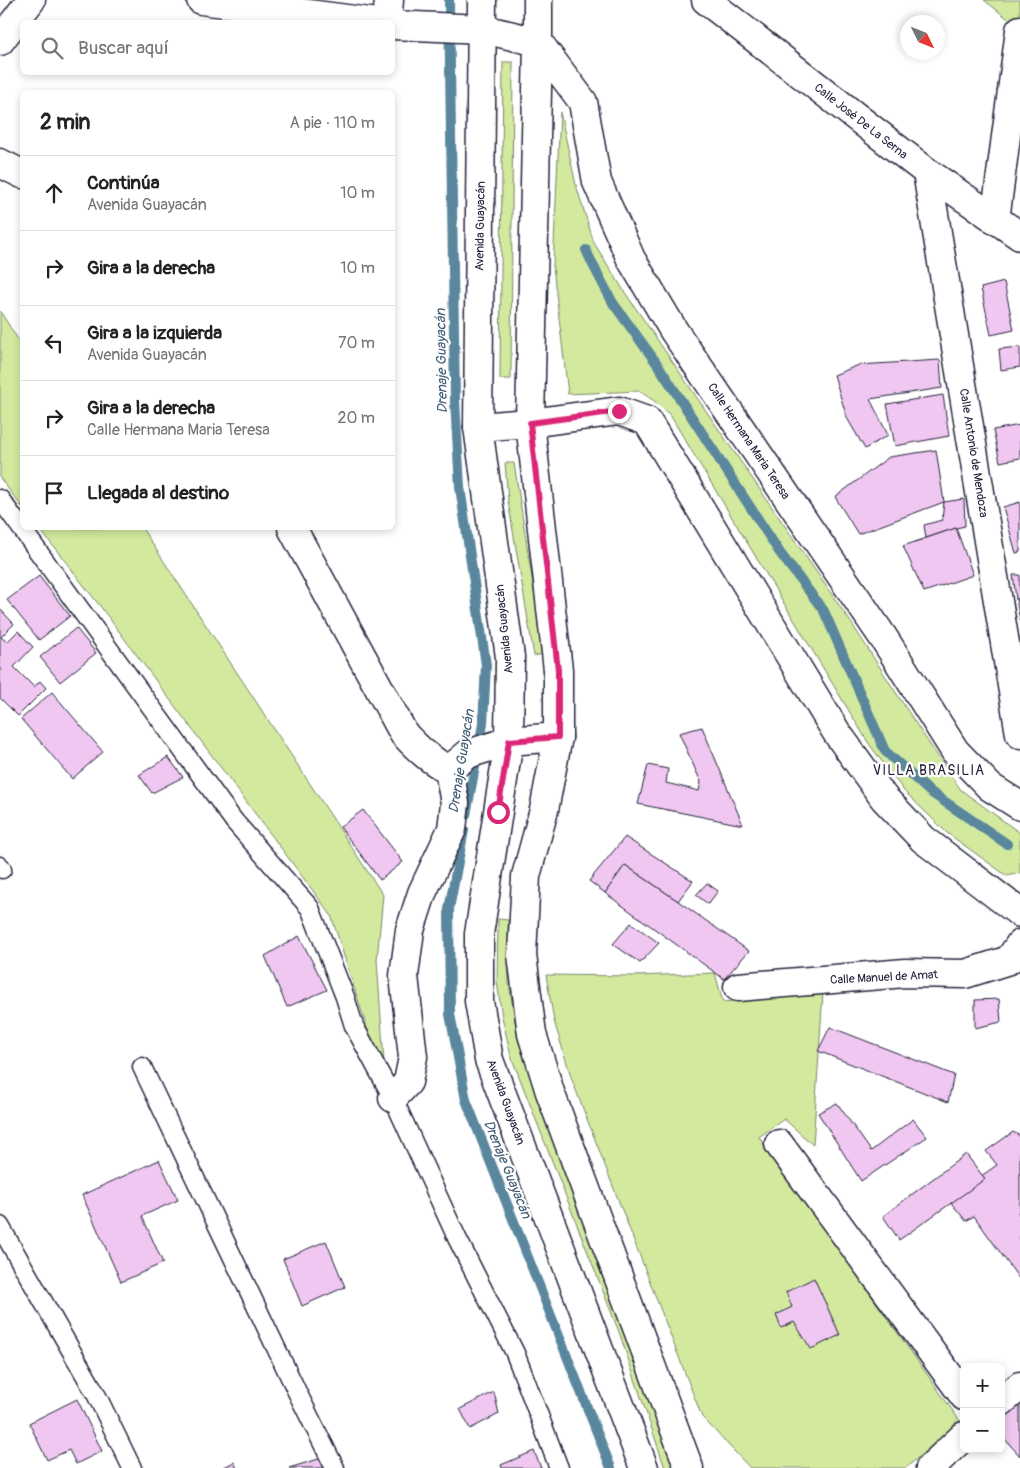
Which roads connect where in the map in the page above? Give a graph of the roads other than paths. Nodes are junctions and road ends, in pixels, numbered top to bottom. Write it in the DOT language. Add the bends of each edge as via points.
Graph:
graph roads {
  1 [pos="30,0"];
  2 [pos="202,0"];
  3 [pos="389,0"];
  4 [pos="482,0"];
  5 [pos="538,0"];
  6 [pos="706,0"];
  7 [pos="355,20"];
  8 [pos="387,20"];
  9 [pos="395,25"];
  10 [pos="483,29"];
  11 [pos="1020,30"];
  12 [pos="0,41"];
  13 [pos="538,42"];
  14 [pos="0,163"];
  15 [pos="928,172"];
  16 [pos="20,173"];
  17 [pos="995,220"];
  18 [pos="1020,236"];
  19 [pos="530,423"];
  20 [pos="478,426"];
  21 [pos="0,499"];
  22 [pos="20,527"];
  23 [pos="23,530"];
  24 [pos="293,530"];
  25 [pos="1020,734"];
  26 [pos="558,737"];
  27 [pos="509,741"];
  28 [pos="449,770"];
  29 [pos="1020,806"];
  30 [pos="1020,913"];
  31 [pos="1020,944"];
  32 [pos="738,987"];
  33 [pos="142,1067"];
  34 [pos="393,1098"];
  35 [pos="779,1144"];
  36 [pos="0,1226"];
  37 [pos="1020,1386"];
  38 [pos="960,1391"];
  39 [pos="1005,1399"];
  40 [pos="960,1440"];
  41 [pos="132,1468"];
  42 [pos="335,1468"];
  43 [pos="559,1468"];
  44 [pos="644,1468"];
  45 [pos="689,1468"];
  46 [pos="930,1468"];
  1 -- 12 [label="street"];
  2 -- 7 [label="street"];
  3 -- 8 [label="street"];
  4 -- 10 [label="street, Avenida Guayacán"];
  5 -- 13 [label="street"];
  6 -- 15 [label="street, Calle José De La Serna"];
  9 -- 10 [label="street"];
  10 -- 13 [label="street"];
  10 -- 20 [label="street, Avenida Guayacán"];
  11 -- 17 [label="street"];
  13 -- 19 [label="street"];
  13 -- 29 [label="street, Calle Hermana Maria Teresa" via="583,102 597,182 631,259 674,332 886,640 955,751 990,787"];
  14 -- 16 [label="street"];
  15 -- 17 [label="street, Calle José De La Serna"];
  15 -- 25 [label="street, Calle Antonio de Mendoza"];
  17 -- 18 [label="street, Calle José De La Serna"];
  19 -- 20 [label="street"];
  19 -- 26 [label="street" via="558,670"];
  19 -- 30 [label="street" via="619,411 647,421 837,732 884,798 923,839"];
  20 -- 27 [label="street, Avenida Guayacán" via="510,657"];
  21 -- 22 [label="lane"];
  23 -- 34 [label="lane" via="234,821 310,908 354,1026"];
  24 -- 28 [label="street" via="404,734 420,752"];
  26 -- 27 [label="street"];
  26 -- 45 [label="street" via="544,810 526,876 522,955 532,1034 550,1092"];
  27 -- 28 [label="street" via="468,754"];
  27 -- 44 [label="street, Avenida Guayacán" via="479,934 479,1001 489,1060"];
  28 -- 34 [label="street" via="455,803 452,829 410,930 404,976 413,1057 408,1082"];
  31 -- 32 [label="street, Calle Manuel de Amat" via="1009,960 965,974 905,973"];
  33 -- 42 [label="lane"];
  34 -- 43 [label="lane" via="457,1238 515,1353"];
  35 -- 38 [label="street"];
  36 -- 41 [label="lane" via="96,1394"];
  37 -- 39 [label="street"];
  40 -- 46 [label="street"];
}
